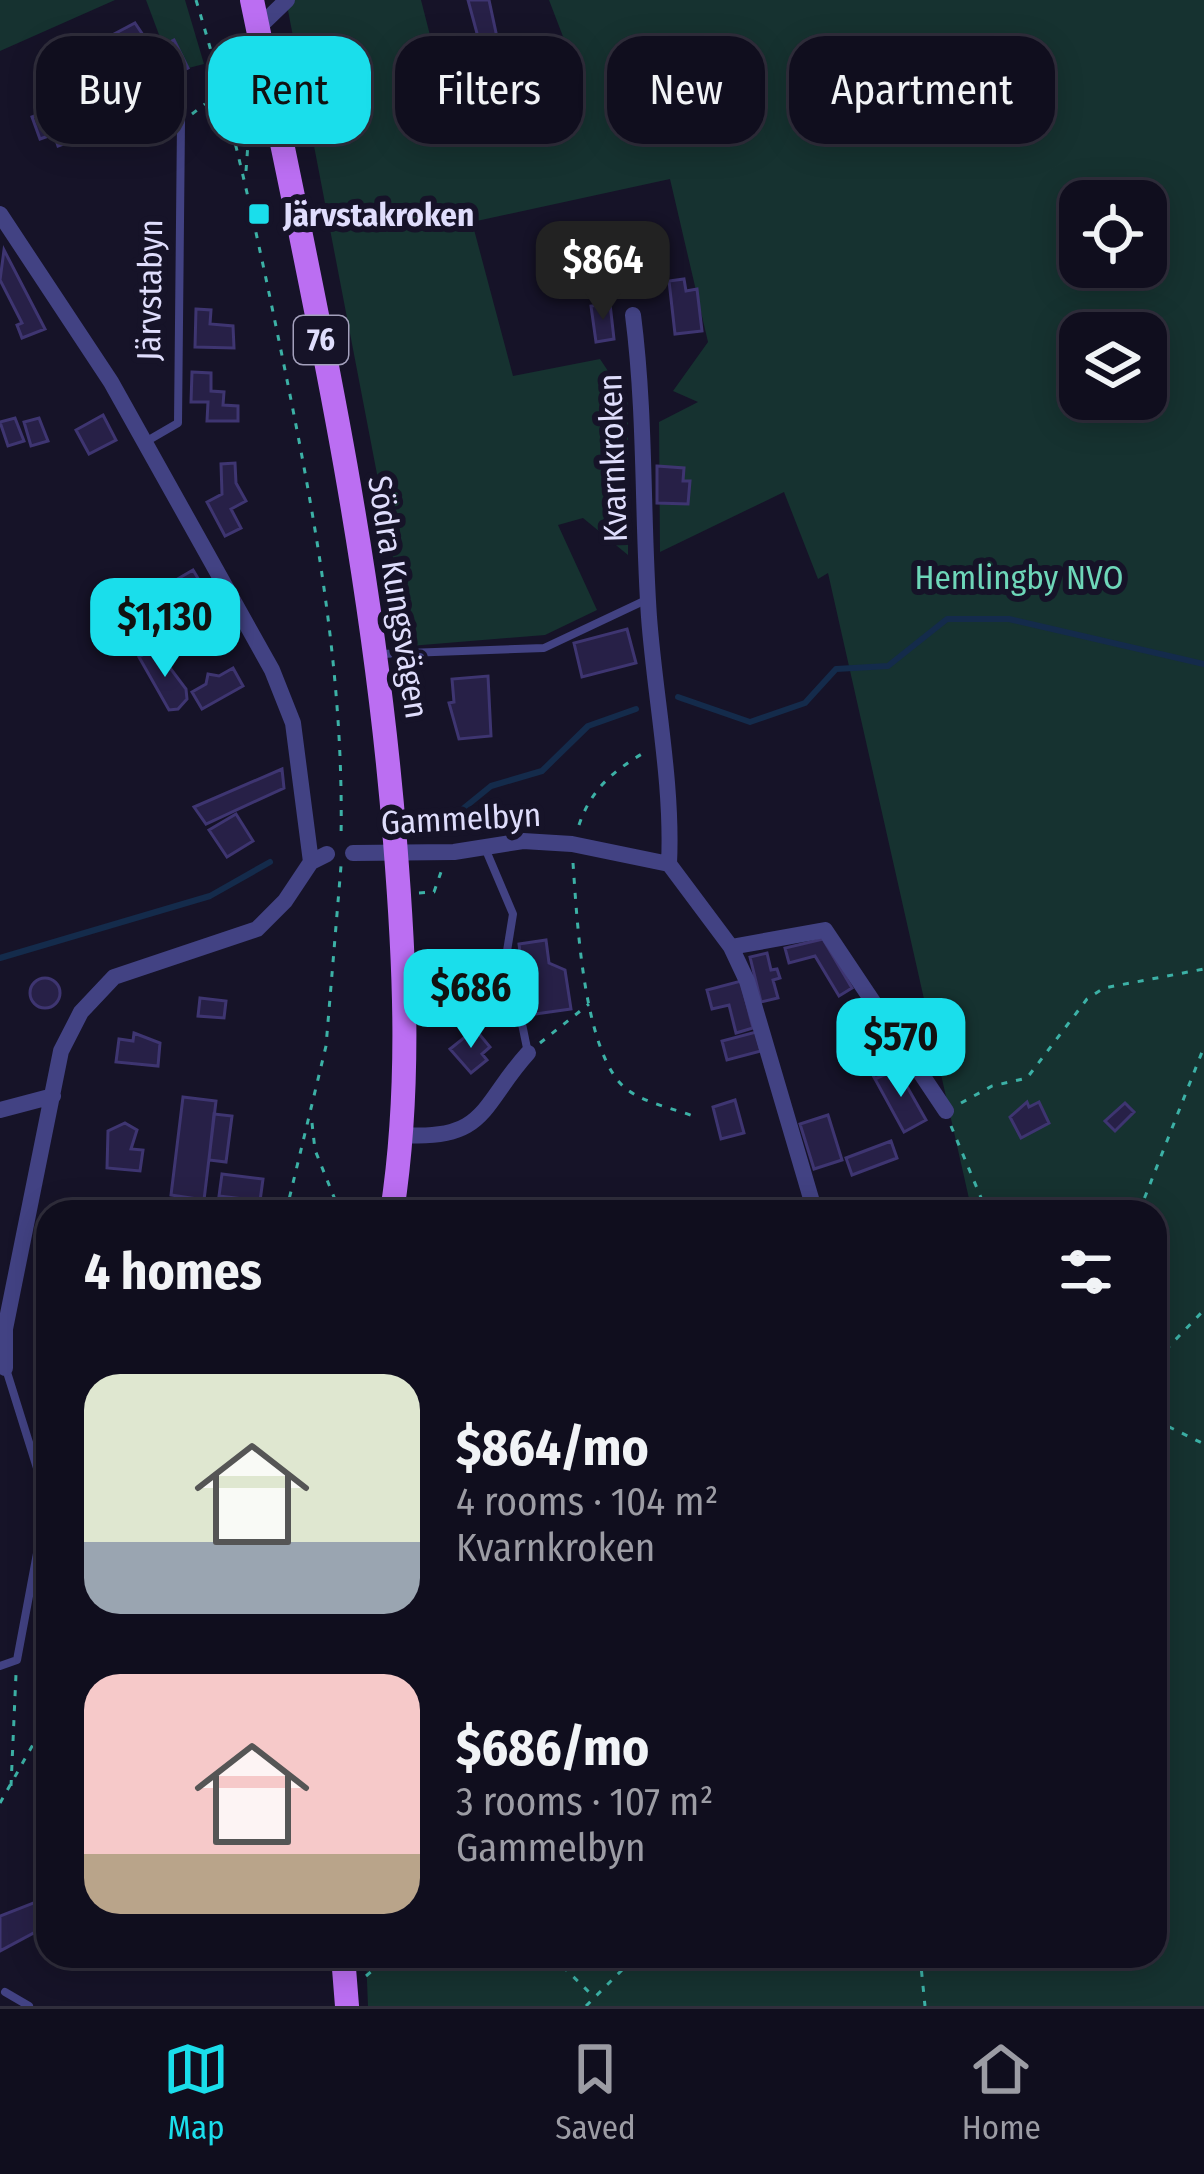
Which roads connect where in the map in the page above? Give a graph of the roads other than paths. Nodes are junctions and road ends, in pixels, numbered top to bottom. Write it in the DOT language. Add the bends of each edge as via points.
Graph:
graph roads {
  1 [pos="252,0"];
  2 [pos="287,0"];
  3 [pos="258,28"];
  4 [pos="181,144"];
  5 [pos="0,214"];
  6 [pos="633,315"];
  7 [pos="147,441"];
  8 [pos="648,599"];
  9 [pos="379,654"];
  10 [pos="484,847"];
  11 [pos="353,853"];
  12 [pos="396,853"];
  13 [pos="669,864"];
  14 [pos="731,947"];
  15 [pos="528,1054"];
  16 [pos="53,1096"];
  17 [pos="0,1110"];
  18 [pos="946,1111"];
  19 [pos="402,1135"];
  20 [pos="394,1200"];
  21 [pos="811,1200"];
  22 [pos="5,1368"];
  23 [pos="36,1465"];
  24 [pos="36,1557"];
  25 [pos="0,1666"];
  26 [pos="344,1968"];
  27 [pos="5,1992"];
  28 [pos="346,1999"];
  29 [pos="29,2006"];
  1 -- 3 [label="main road, Södra Kungsvägen / 76"];
  2 -- 3 [label="street"];
  3 -- 9 [label="main road, Södra Kungsvägen / 76"];
  4 -- 7 [label="lane, Järvstabyn" via="178,423"];
  5 -- 7 [label="street, Järvstabyn"];
  6 -- 8 [label="street, Kvarnkroken" via="645,406"];
  7 -- 16 [label="street, Järvstabyn" via="272,670 293,723 319,858 257,928 114,977 81,1012 61,1052"];
  8 -- 9 [label="lane" via="544,648"];
  8 -- 13 [label="street, Kvarnkroken"];
  9 -- 12 [label="main road, Södra Kungsvägen / 76"];
  10 -- 12 [label="street, Gammelbyn"];
  10 -- 13 [label="street, Gammelbyn" via="572,844"];
  10 -- 15 [label="lane" via="513,914 507,951"];
  11 -- 12 [label="street, Gammelbyn"];
  12 -- 19 [label="main road, Södra Kungsvägen / 76"];
  13 -- 14 [label="street"];
  14 -- 18 [label="street" via="825,930"];
  14 -- 21 [label="street"];
  15 -- 19 [label="street" via="501,1083 489,1114 459,1130"];
  16 -- 17 [label="street"];
  16 -- 22 [label="street" via="8,1313"];
  19 -- 20 [label="main road, Södra Kungsvägen / 76"];
  22 -- 23 [label="lane"];
  24 -- 25 [label="lane" via="16,1660"];
  26 -- 28 [label="main road"];
  27 -- 29 [label="lane"];
}
